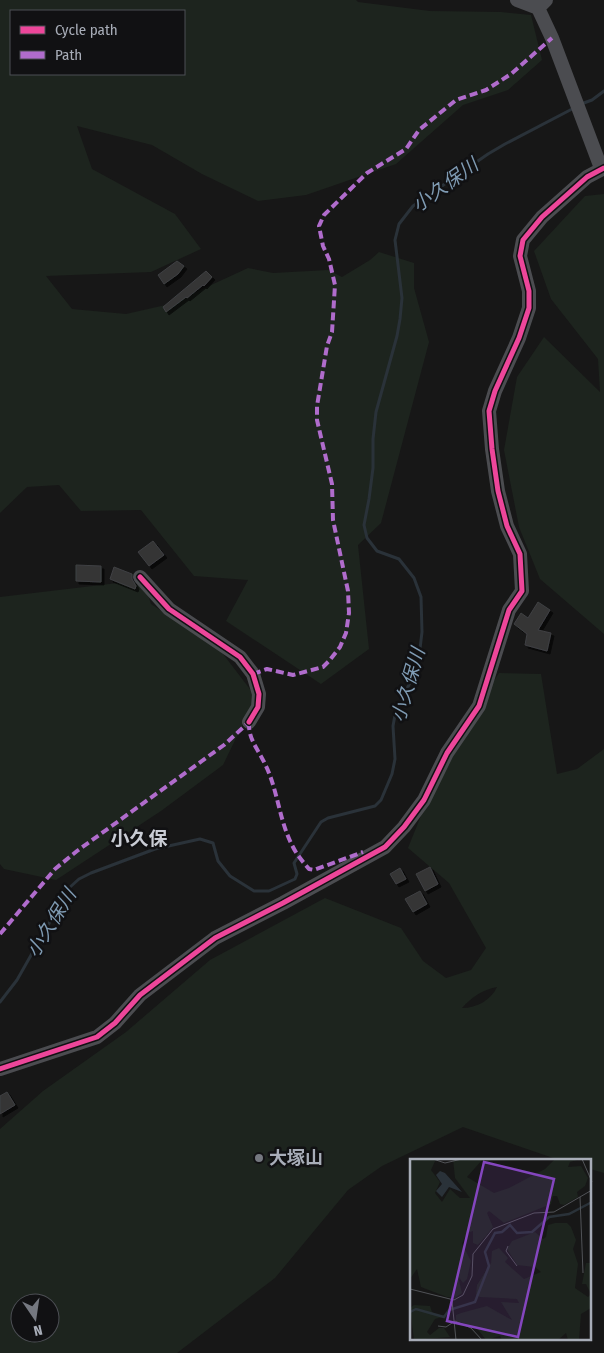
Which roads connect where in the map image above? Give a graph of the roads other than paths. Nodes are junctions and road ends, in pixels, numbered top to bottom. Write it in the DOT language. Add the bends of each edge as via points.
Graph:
graph roads {
  1 [pos="517,0"];
  2 [pos="539,3"];
  3 [pos="603,168"];
  4 [pos="140,577"];
  5 [pos="249,722"];
  6 [pos="0,1069"];
  1 -- 2 [label="street"];
  2 -- 3 [label="street"];
  3 -- 6 [label="street" via="587,177 542,217 523,240 520,256 529,291 529,308 489,411 498,491 507,526 520,554 522,591 509,610 479,706 447,753 424,800 385,847 216,938 140,995 115,1023 97,1037"];
  4 -- 5 [label="street" via="169,609 240,657 253,674 259,694 258,707"];
}
